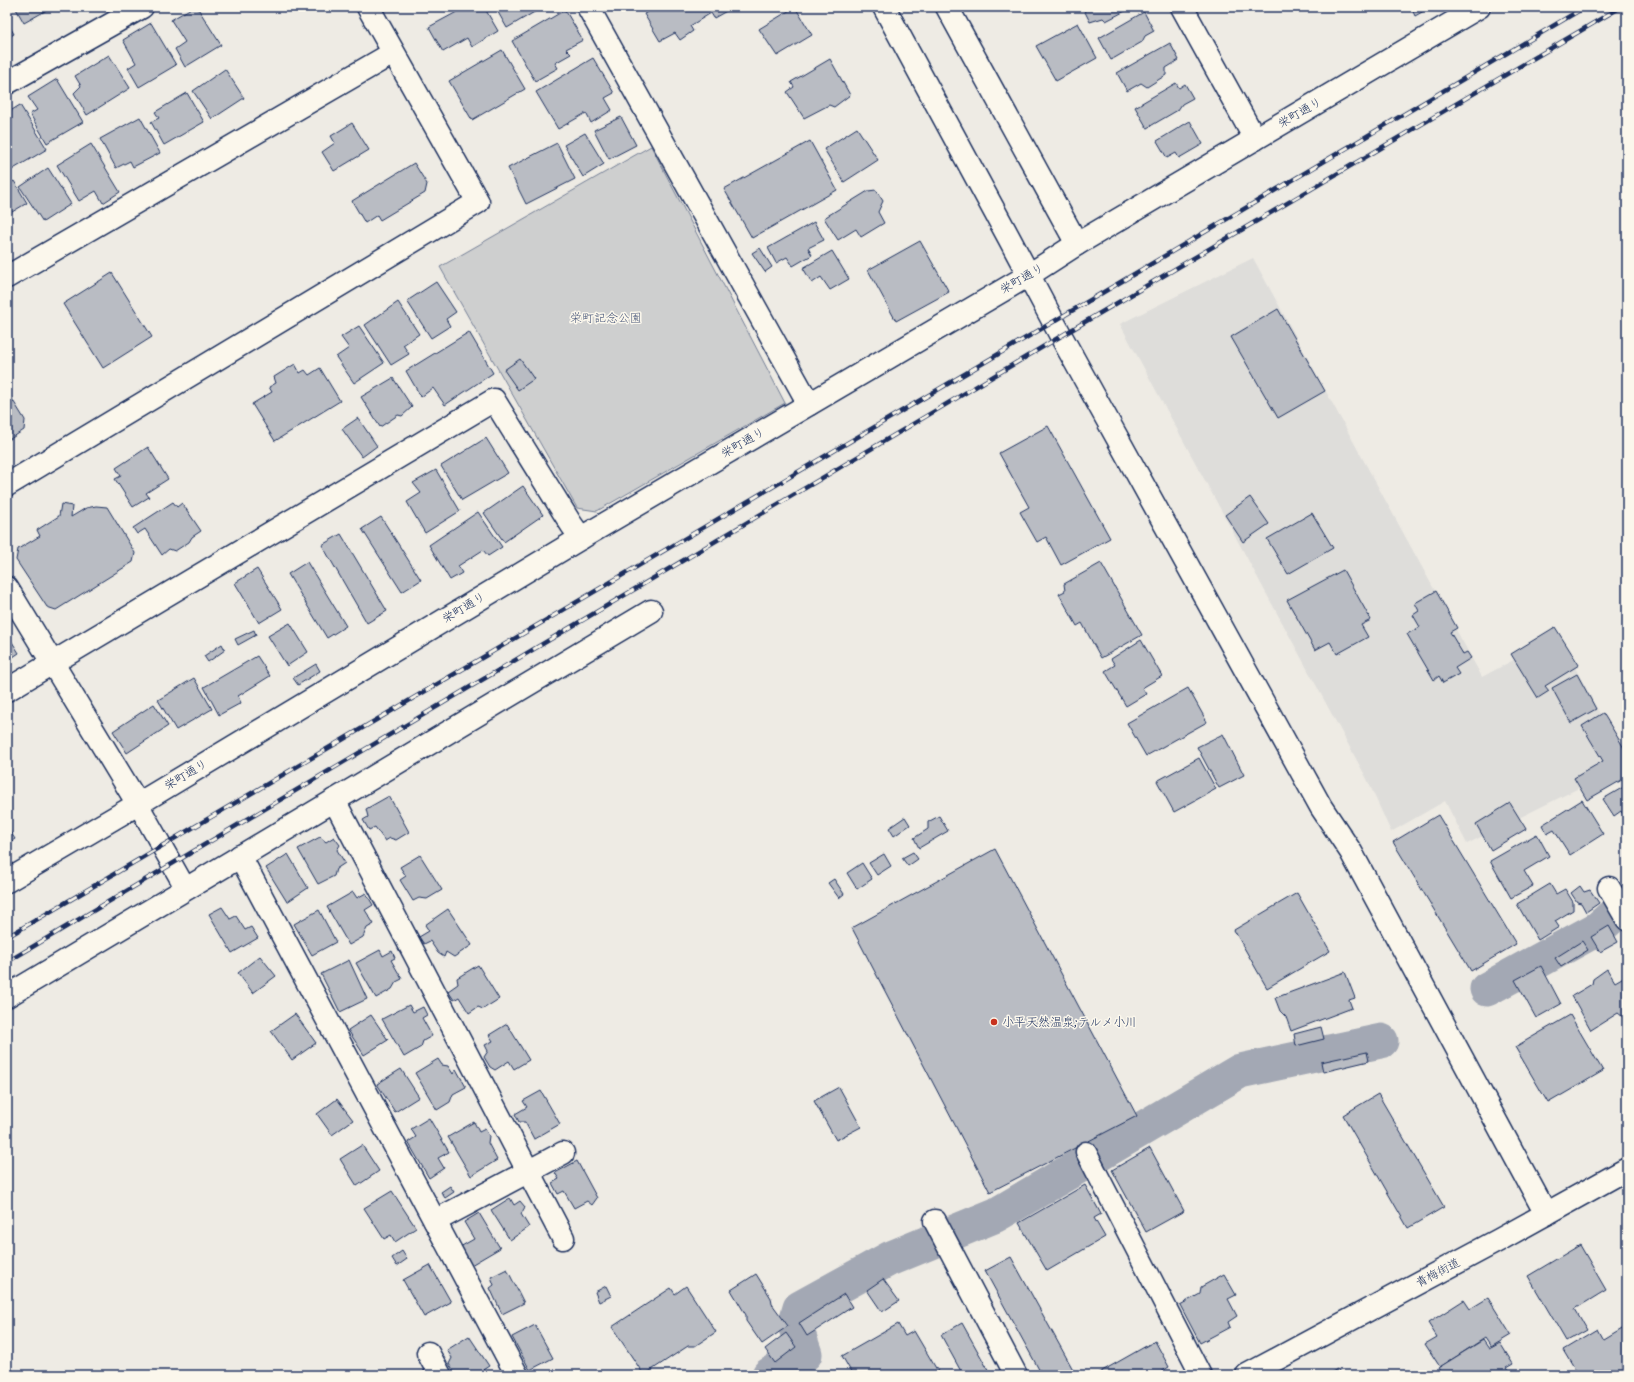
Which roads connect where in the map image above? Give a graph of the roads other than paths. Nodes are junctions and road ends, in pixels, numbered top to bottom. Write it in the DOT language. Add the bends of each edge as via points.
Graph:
graph roads {
  1 [pos="142,7"];
  2 [pos="368,7"];
  3 [pos="588,7"];
  4 [pos="884,7"];
  5 [pos="947,7"];
  6 [pos="1182,7"];
  7 [pos="1480,7"];
  8 [pos="393,53"];
  9 [pos="7,83"];
  10 [pos="1255,139"];
  11 [pos="1077,244"];
  12 [pos="1029,275"];
  13 [pos="7,277"];
  14 [pos="809,404"];
  15 [pos="7,485"];
  16 [pos="581,538"];
  17 [pos="7,588"];
  18 [pos="652,611"];
  19 [pos="52,663"];
  20 [pos="7,690"];
  21 [pos="334,800"];
  22 [pos="138,804"];
  23 [pos="240,856"];
  24 [pos="7,881"];
  25 [pos="1609,888"];
  26 [pos="186,889"];
  27 [pos="1627,919"];
  28 [pos="7,996"];
  29 [pos="563,1153"];
  30 [pos="1090,1159"];
  31 [pos="1627,1169"];
  32 [pos="528,1172"];
  33 [pos="1546,1214"];
  34 [pos="435,1221"];
  35 [pos="935,1221"];
  36 [pos="563,1238"];
  37 [pos="428,1353"];
  38 [pos="440,1375"];
  39 [pos="517,1375"];
  40 [pos="1016,1375"];
  41 [pos="1201,1375"];
  42 [pos="1247,1375"];
  1 -- 9 [label="street"];
  2 -- 8 [label="street"];
  3 -- 14 [label="street"];
  4 -- 12 [label="street"];
  5 -- 11 [label="street"];
  6 -- 10 [label="street"];
  7 -- 10 [label="street, 栄町通り"];
  8 -- 13 [label="street"];
  8 -- 15 [label="street" via="478,202"];
  10 -- 11 [label="street, 栄町通り"];
  11 -- 12 [label="street, 栄町通り"];
  12 -- 14 [label="street, 栄町通り"];
  12 -- 33 [label="street" via="1321,807 1351,852"];
  14 -- 16 [label="street, 栄町通り"];
  16 -- 19 [label="street" via="494,400"];
  16 -- 22 [label="street, 栄町通り"];
  17 -- 19 [label="street"];
  18 -- 21 [label="street"];
  19 -- 20 [label="street"];
  19 -- 22 [label="street"];
  21 -- 23 [label="street"];
  21 -- 32 [label="street"];
  22 -- 24 [label="street, 栄町通り"];
  22 -- 26 [label="lane"];
  23 -- 26 [label="street"];
  23 -- 34 [label="street"];
  25 -- 27 [label="street"];
  26 -- 28 [label="street"];
  29 -- 32 [label="street"];
  30 -- 41 [label="lane"];
  31 -- 33 [label="street, 青梅街道"];
  32 -- 34 [label="street"];
  32 -- 36 [label="street"];
  33 -- 42 [label="street, 青梅街道"];
  34 -- 39 [label="street"];
  35 -- 40 [label="street"];
  37 -- 38 [label="street"];
}
